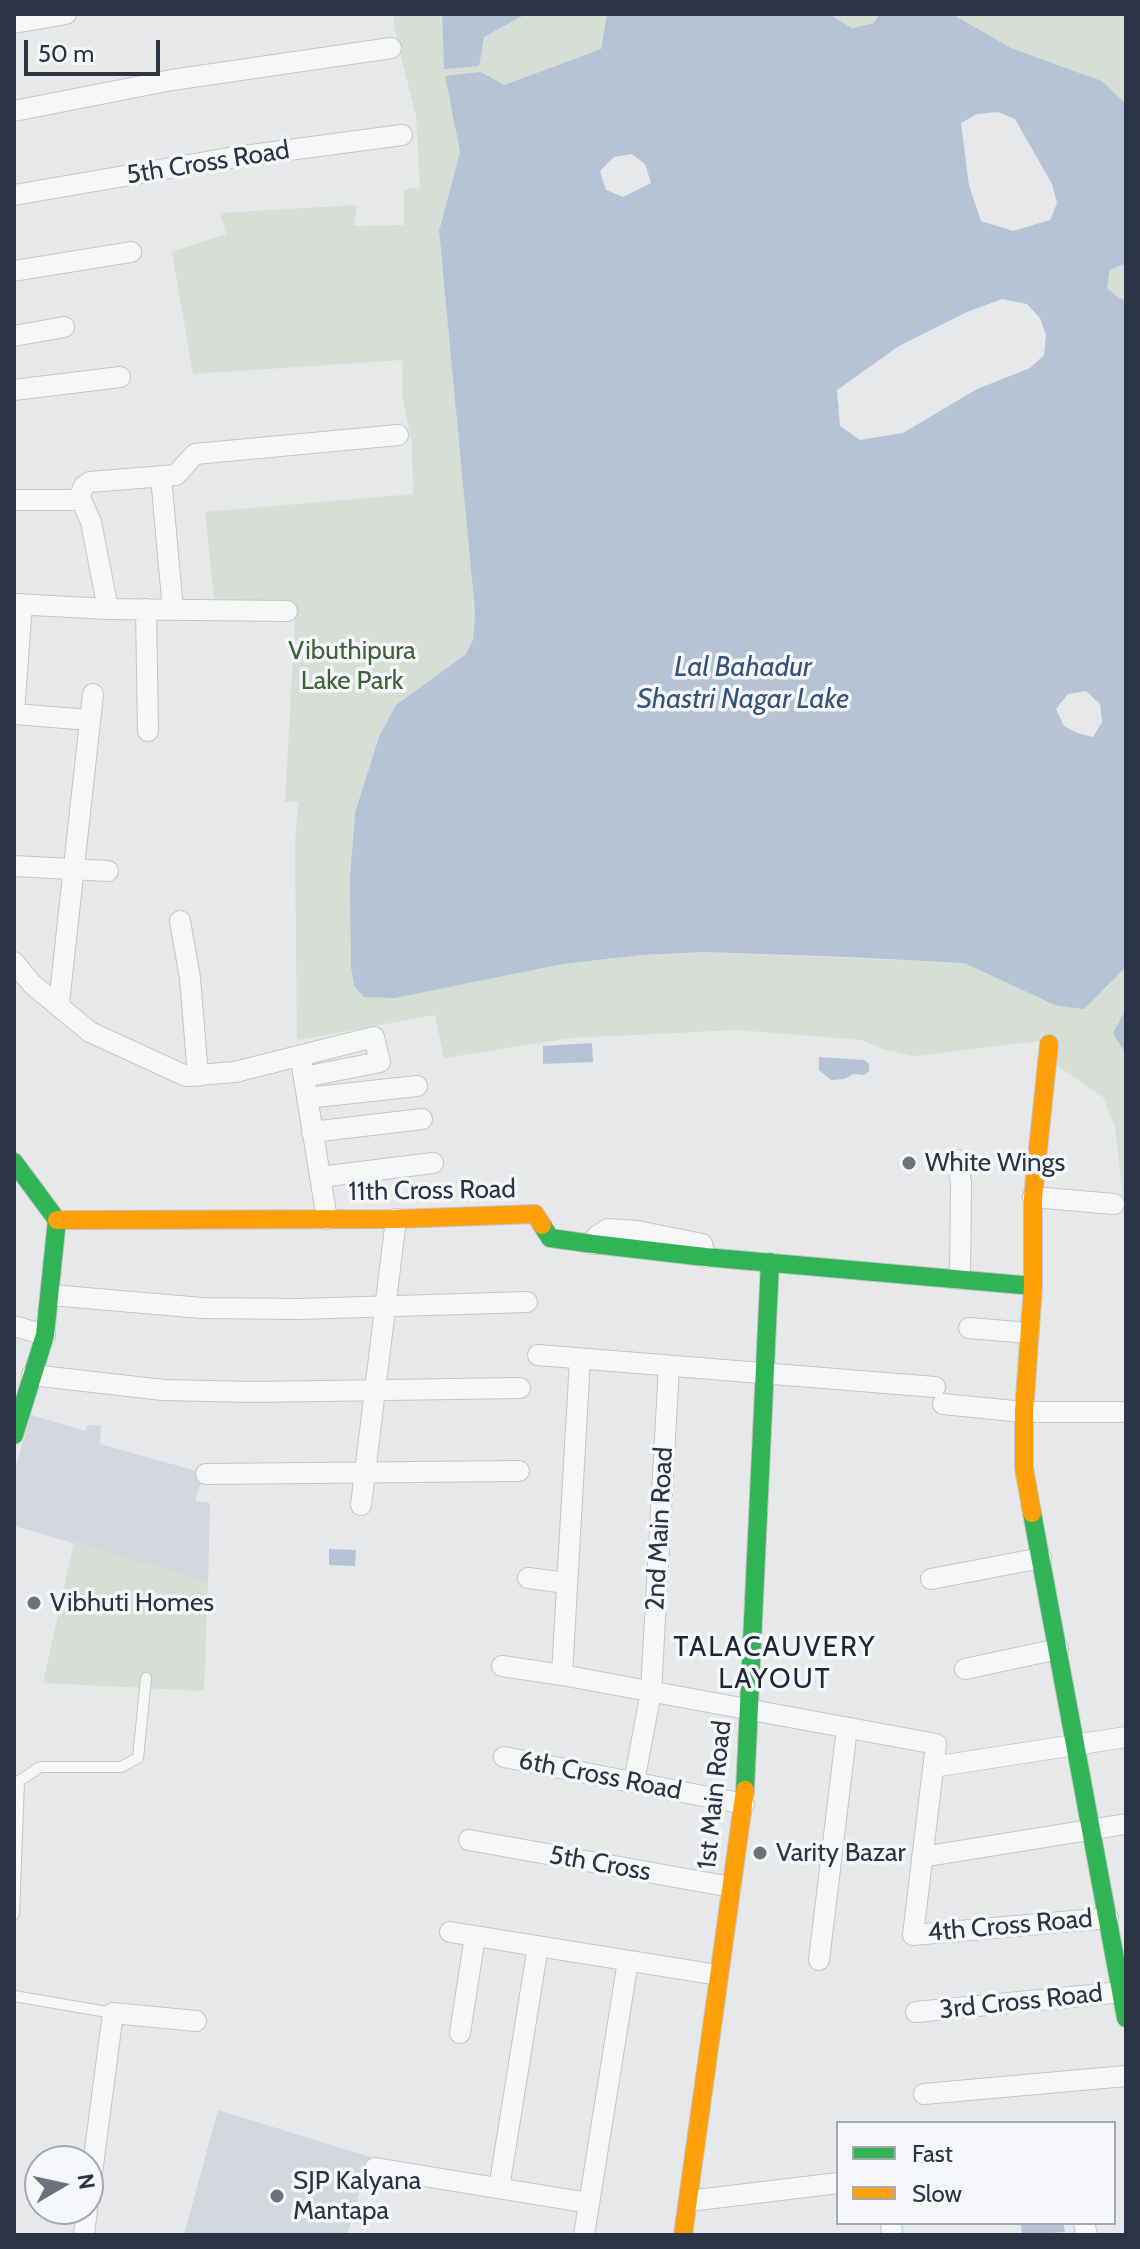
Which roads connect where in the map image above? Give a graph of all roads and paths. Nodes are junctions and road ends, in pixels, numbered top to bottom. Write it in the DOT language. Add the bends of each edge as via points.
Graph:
graph roads {
  1 [pos="66,14"];
  2 [pos="14,23"];
  3 [pos="391,48"];
  4 [pos="14,111"];
  5 [pos="402,135"];
  6 [pos="14,195"];
  7 [pos="131,252"];
  8 [pos="14,271"];
  9 [pos="64,327"];
  10 [pos="14,336"];
  11 [pos="120,377"];
  12 [pos="14,390"];
  13 [pos="398,435"];
  14 [pos="161,477"];
  15 [pos="14,500"];
  16 [pos="78,500"];
  17 [pos="18,604"];
  18 [pos="108,609"];
  19 [pos="146,609"];
  20 [pos="173,610"];
  21 [pos="287,611"];
  22 [pos="93,694"];
  23 [pos="14,713"];
  24 [pos="90,720"];
  25 [pos="148,731"];
  26 [pos="14,866"];
  27 [pos="75,870"];
  28 [pos="108,871"];
  29 [pos="180,921"];
  30 [pos="14,962"];
  31 [pos="59,1003"];
  32 [pos="1049,1044"];
  33 [pos="301,1054"];
  34 [pos="198,1076"];
  35 [pos="304,1077"];
  36 [pos="417,1086"];
  37 [pos="307,1098"];
  38 [pos="422,1119"];
  39 [pos="312,1132"];
  40 [pos="957,1160"];
  41 [pos="14,1162"];
  42 [pos="433,1163"];
  43 [pos="320,1177"];
  44 [pos="1033,1197"];
  45 [pos="1114,1204"];
  46 [pos="327,1219"];
  47 [pos="396,1219"];
  48 [pos="57,1220"];
  49 [pos="593,1244"];
  50 [pos="705,1257"];
  51 [pos="770,1262"];
  52 [pos="960,1279"];
  53 [pos="1033,1286"];
  54 [pos="51,1295"];
  55 [pos="527,1302"];
  56 [pos="385,1306"];
  57 [pos="14,1326"];
  58 [pos="969,1328"];
  59 [pos="1029,1333"];
  60 [pos="45,1335"];
  61 [pos="538,1355"];
  62 [pos="580,1359"];
  63 [pos="669,1366"];
  64 [pos="766,1374"];
  65 [pos="32,1375"];
  66 [pos="375,1388"];
  67 [pos="520,1388"];
  68 [pos="1024,1412"];
  69 [pos="1126,1412"];
  70 [pos="16,1423"];
  71 [pos="365,1471"];
  72 [pos="519,1471"];
  73 [pos="206,1474"];
  74 [pos="361,1505"];
  75 [pos="1041,1558"];
  76 [pos="528,1578"];
  77 [pos="931,1579"];
  78 [pos="566,1583"];
  79 [pos="1058,1649"];
  80 [pos="502,1666"];
  81 [pos="965,1669"];
  82 [pos="562,1675"];
  83 [pos="146,1678"];
  84 [pos="651,1692"];
  85 [pos="750,1712"];
  86 [pos="847,1728"];
  87 [pos="1126,1737"];
  88 [pos="1077,1746"];
  89 [pos="504,1757"];
  90 [pos="933,1767"];
  91 [pos="634,1782"];
  92 [pos="744,1804"];
  93 [pos="1126,1824"];
  94 [pos="1092,1829"];
  95 [pos="469,1840"];
  96 [pos="922,1857"];
  97 [pos="731,1887"];
  98 [pos="1113,1912"];
  99 [pos="14,1914"];
  100 [pos="450,1932"];
  101 [pos="475,1936"];
  102 [pos="538,1946"];
  103 [pos="819,1960"];
  104 [pos="628,1961"];
  105 [pos="718,1975"];
  106 [pos="1124,1991"];
  107 [pos="14,1996"];
  108 [pos="916,2012"];
  109 [pos="113,2013"];
  110 [pos="1126,2018"];
  111 [pos="196,2021"];
  112 [pos="460,2033"];
  113 [pos="1126,2076"];
  114 [pos="924,2094"];
  115 [pos="96,2145"];
  116 [pos="375,2168"];
  117 [pos="836,2183"];
  118 [pos="499,2188"];
  119 [pos="689,2201"];
  120 [pos="589,2203"];
  121 [pos="584,2235"];
  122 [pos="683,2235"];
  1 -- 2 [label="street"];
  3 -- 4 [label="street" via="172,80"];
  5 -- 6 [label="street, 5th Cross Road"];
  7 -- 8 [label="street"];
  9 -- 10 [label="street"];
  11 -- 12 [label="street"];
  13 -- 14 [label="street" via="195,454 178,474"];
  14 -- 16 [label="street" via="90,482"];
  14 -- 20 [label="street"];
  15 -- 16 [label="street"];
  16 -- 18 [label="street" via="91,522"];
  17 -- 18 [label="street"];
  17 -- 23 [label="street"];
  18 -- 19 [label="street"];
  19 -- 20 [label="street"];
  19 -- 25 [label="street"];
  20 -- 21 [label="street"];
  22 -- 24 [label="street"];
  23 -- 24 [label="street"];
  24 -- 27 [label="street"];
  26 -- 27 [label="street"];
  27 -- 28 [label="street"];
  27 -- 31 [label="street"];
  29 -- 34 [label="street"];
  30 -- 31 [label="street" via="32,984"];
  31 -- 34 [label="street" via="102,1039 177,1074"];
  32 -- 44 [label="street"];
  33 -- 34 [label="street"];
  33 -- 35 [label="street"];
  33 -- 35 [label="street" via="374,1037 380,1062"];
  35 -- 37 [label="street"];
  36 -- 37 [label="street"];
  37 -- 39 [label="street"];
  38 -- 39 [label="street"];
  39 -- 43 [label="street"];
  40 -- 52 [label="street"];
  41 -- 48 [label="street"];
  42 -- 43 [label="street"];
  43 -- 46 [label="street"];
  44 -- 45 [label="street"];
  44 -- 53 [label="street"];
  46 -- 47 [label="street, 11th Cross Road"];
  46 -- 48 [label="street, 11th Cross Road"];
  47 -- 49 [label="street, 11th Cross Road" via="535,1214 550,1238"];
  47 -- 56 [label="street"];
  48 -- 54 [label="street"];
  49 -- 50 [label="street" via="608,1229 637,1231 702,1244"];
  50 -- 51 [label="street"];
  51 -- 52 [label="street"];
  51 -- 64 [label="street, 1st Main Road"];
  52 -- 53 [label="street"];
  53 -- 59 [label="street"];
  54 -- 56 [label="street" via="202,1308"];
  54 -- 60 [label="street"];
  55 -- 56 [label="street"];
  56 -- 66 [label="street"];
  57 -- 60 [label="street"];
  58 -- 59 [label="street"];
  59 -- 68 [label="street"];
  60 -- 65 [label="street"];
  61 -- 62 [label="street"];
  62 -- 63 [label="street"];
  62 -- 78 [label="street"];
  63 -- 64 [label="street"];
  63 -- 84 [label="street, 2nd Main Road"];
  64 -- 68 [label="street"];
  64 -- 85 [label="street, 1st Main Road"];
  65 -- 66 [label="street" via="163,1390"];
  65 -- 70 [label="street"];
  66 -- 67 [label="street"];
  66 -- 71 [label="street"];
  68 -- 69 [label="street"];
  68 -- 75 [label="street" via="1024,1468"];
  71 -- 72 [label="street"];
  71 -- 73 [label="street"];
  71 -- 74 [label="street"];
  75 -- 77 [label="street"];
  75 -- 79 [label="street"];
  76 -- 78 [label="street"];
  78 -- 82 [label="street"];
  79 -- 81 [label="street"];
  79 -- 88 [label="street"];
  80 -- 82 [label="street"];
  82 -- 84 [label="street"];
  83 -- 99 [label="lane" via="138,1758 121,1767 40,1767 19,1781"];
  84 -- 85 [label="street"];
  84 -- 91 [label="street, 2nd Main Road"];
  85 -- 86 [label="street"];
  85 -- 92 [label="street, 1st Main Road"];
  86 -- 90 [label="street" via="936,1744"];
  86 -- 103 [label="street"];
  87 -- 88 [label="street"];
  88 -- 90 [label="street"];
  88 -- 94 [label="street"];
  89 -- 91 [label="street, 6th Cross Road"];
  90 -- 96 [label="street"];
  91 -- 92 [label="street, 6th Cross Road"];
  92 -- 97 [label="street, 1st Main Road"];
  93 -- 94 [label="street"];
  94 -- 96 [label="street"];
  94 -- 98 [label="street"];
  95 -- 97 [label="street, 5th Cross"];
  96 -- 98 [label="street, 4th Cross Road" via="913,1935"];
  97 -- 105 [label="street, 1st Main Road"];
  98 -- 106 [label="street"];
  100 -- 101 [label="street"];
  101 -- 102 [label="street"];
  101 -- 112 [label="street"];
  102 -- 104 [label="street"];
  102 -- 118 [label="street"];
  104 -- 105 [label="street"];
  104 -- 120 [label="street"];
  105 -- 119 [label="street, 1st Main Road"];
  106 -- 108 [label="street, 3rd Cross Road"];
  106 -- 110 [label="street"];
  107 -- 109 [label="lane"];
  109 -- 111 [label="street"];
  109 -- 115 [label="street"];
  113 -- 114 [label="street"];
  116 -- 118 [label="street"];
  117 -- 119 [label="street"];
  118 -- 120 [label="street"];
  119 -- 122 [label="street, 1st Main Road"];
  120 -- 121 [label="street"];
}
